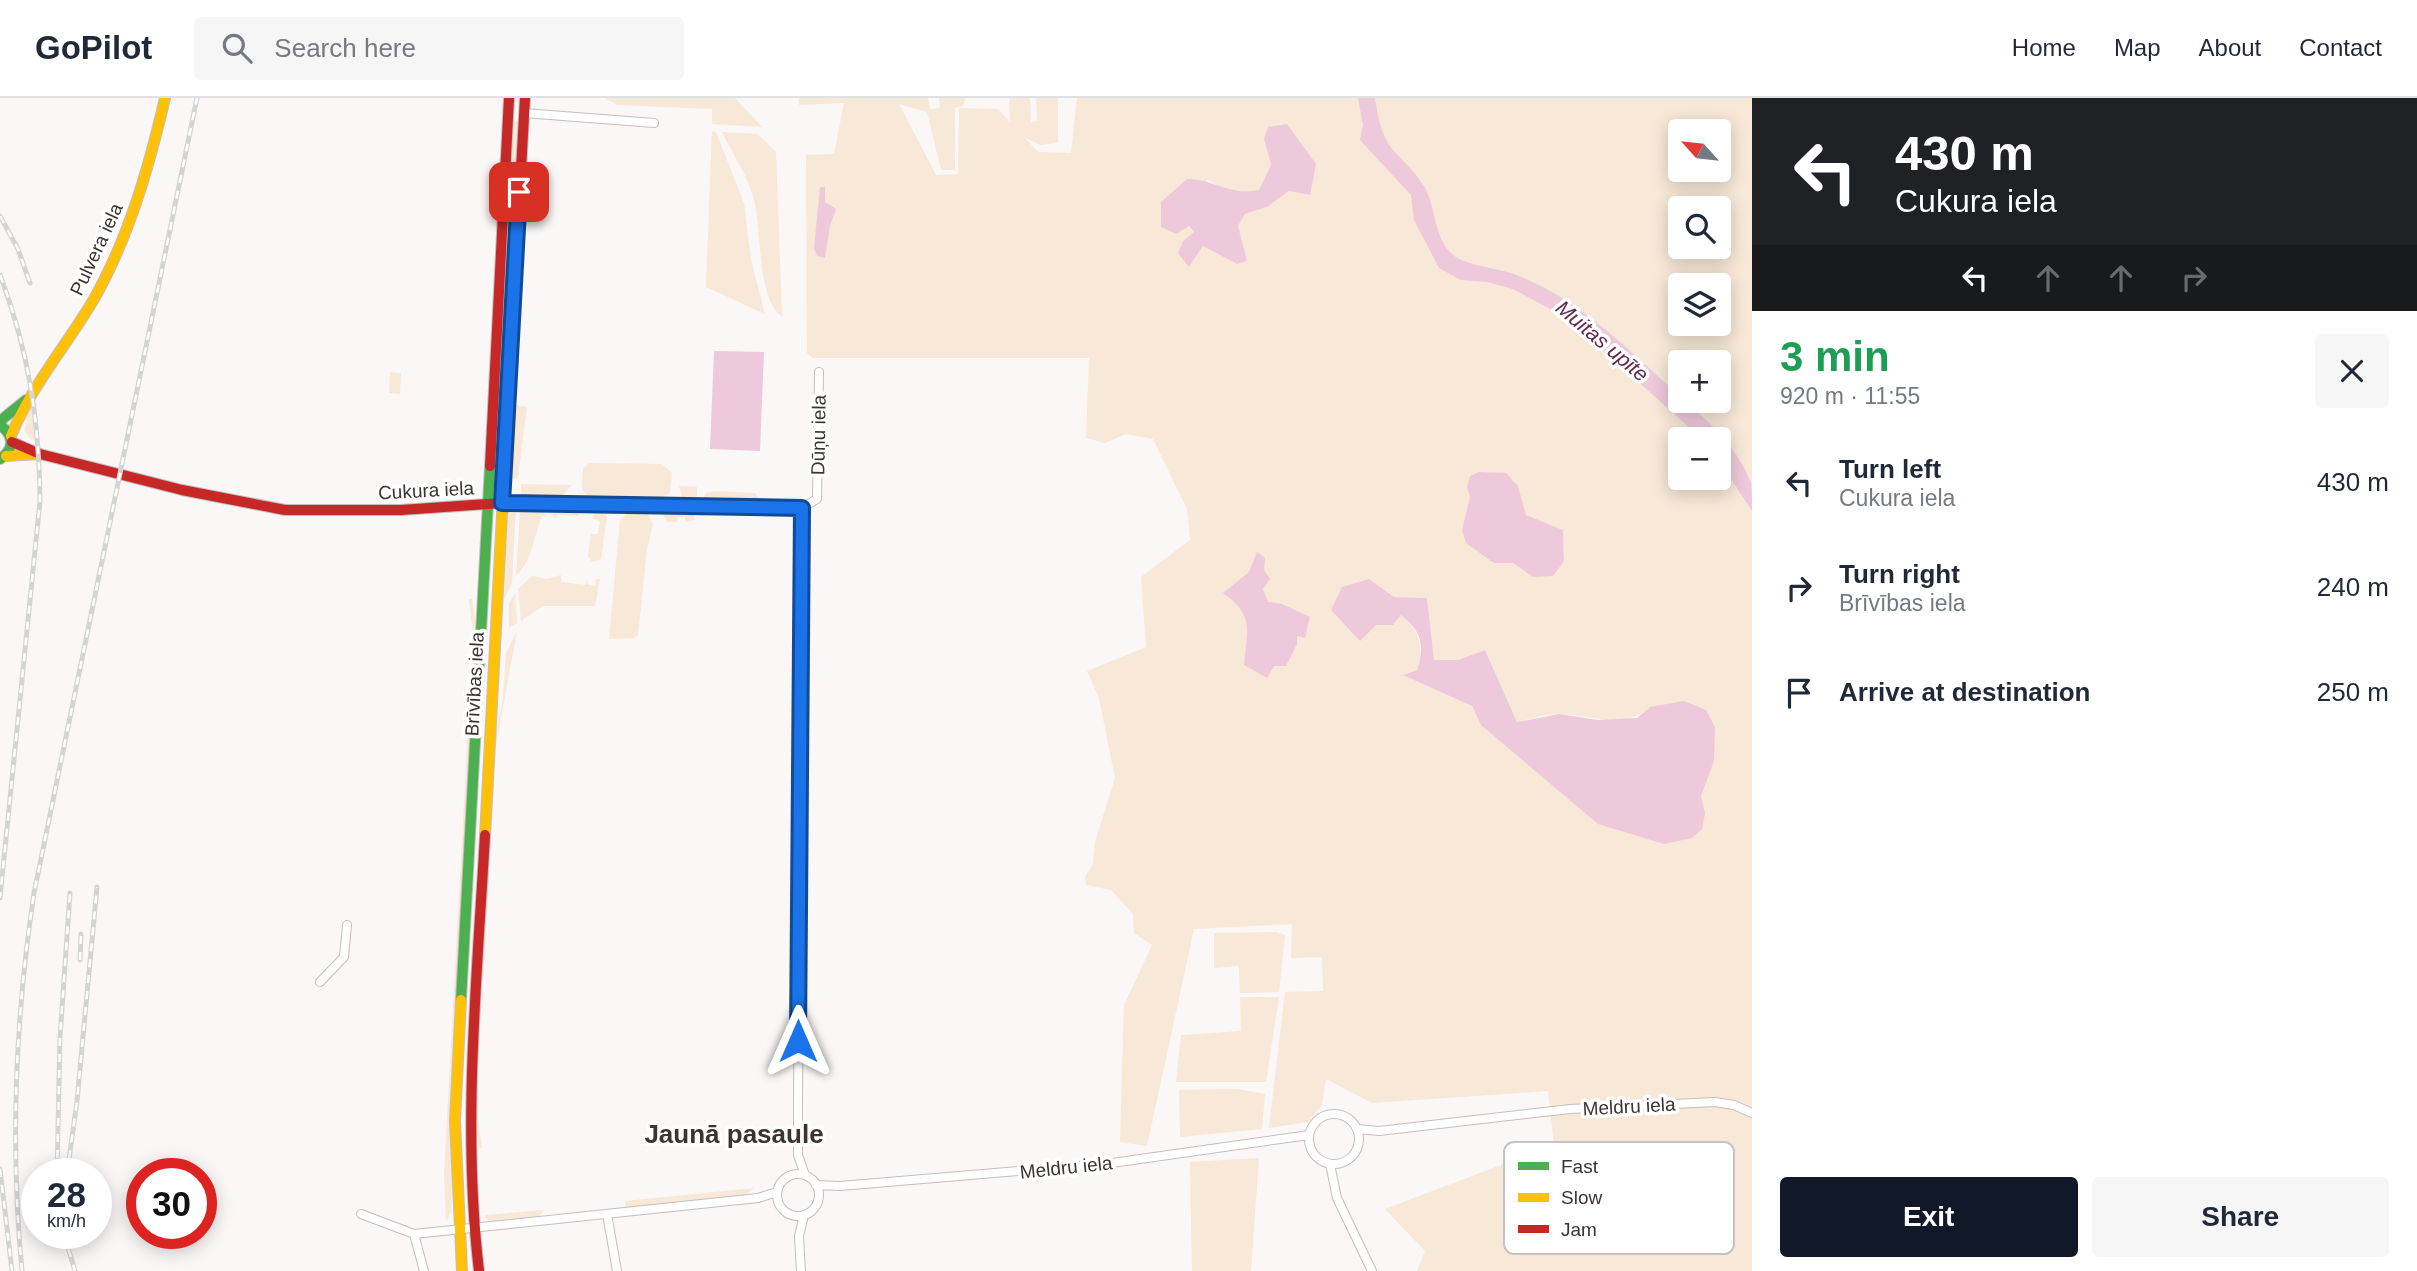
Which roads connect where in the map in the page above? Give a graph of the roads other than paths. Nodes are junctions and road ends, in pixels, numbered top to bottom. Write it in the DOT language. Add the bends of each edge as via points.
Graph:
graph roads {
  1 [pos="164,98"];
  2 [pos="509,98"];
  3 [pos="525,98"];
  4 [pos="524,113"];
  5 [pos="654,123"];
  6 [pos="819,372"];
  7 [pos="26,400"];
  8 [pos="0,423"];
  9 [pos="12,439"];
  10 [pos="40,454"];
  11 [pos="3,457"];
  12 [pos="502,503"];
  13 [pos="486,504"];
  14 [pos="802,508"];
  15 [pos="347,925"];
  16 [pos="320,982"];
  17 [pos="1752,1113"];
  18 [pos="1357,1129"];
  19 [pos="1379,1131"];
  20 [pos="1309,1135"];
  21 [pos="1291,1139"];
  22 [pos="1359,1139"];
  23 [pos="1310,1146"];
  24 [pos="798,1155"];
  25 [pos="1330,1164"];
  26 [pos="1340,1164"];
  27 [pos="804,1175"];
  28 [pos="790,1176"];
  29 [pos="1335,1184"];
  30 [pos="816,1185"];
  31 [pos="840,1186"];
  32 [pos="777,1192"];
  33 [pos="758,1198"];
  34 [pos="819,1198"];
  35 [pos="779,1205"];
  36 [pos="361,1214"];
  37 [pos="607,1214"];
  38 [pos="789,1214"];
  39 [pos="804,1215"];
  40 [pos="474,1228"];
  41 [pos="458,1229"];
  42 [pos="414,1234"];
  43 [pos="799,1236"];
  44 [pos="425,1271"];
  45 [pos="462,1271"];
  46 [pos="479,1271"];
  47 [pos="617,1271"];
  48 [pos="801,1271"];
  49 [pos="1372,1271"];
  1 -- 7 [label="main road, Pulvera iela" via="145,177 118,251 79,323"];
  2 -- 13 [label="main road, Brīvības iela"];
  3 -- 4 [label="main road, Brīvības iela"];
  4 -- 5 [label="street"];
  4 -- 12 [label="main road, Brīvības iela"];
  6 -- 14 [label="street, Dūņu iela" via="817,499"];
  7 -- 8 [label="main road, Pulvera iela"];
  7 -- 9 [label="main road, Pulvera iela"];
  8 -- 9 [label="main road"];
  9 -- 10 [label="main road, Cukura iela"];
  9 -- 11 [label="main road, Pulvera iela"];
  10 -- 11 [label="main road, Cukura iela"];
  10 -- 13 [label="main road, Cukura iela" via="213,498 285,510"];
  12 -- 13 [label="main road, Cukura iela"];
  12 -- 14 [label="street, Cukura iela"];
  12 -- 40 [label="main road, Brīvības iela" via="471,1083"];
  13 -- 41 [label="main road, Brīvības iela" via="455,1121"];
  14 -- 24 [label="street"];
  15 -- 16 [label="street" via="344,957"];
  17 -- 19 [label="street, Meldru iela" via="1715,1102 1570,1109"];
  18 -- 19 [label="street"];
  18 -- 20 [label="street" via="1344,1116 1328,1115 1315,1123"];
  18 -- 22 [label="street"];
  19 -- 22 [label="street"];
  20 -- 21 [label="street, Meldru iela"];
  20 -- 23 [label="street"];
  21 -- 23 [label="street"];
  21 -- 31 [label="street, Meldru iela" via="1112,1163"];
  22 -- 26 [label="street" via="1354,1155"];
  23 -- 25 [label="street" via="1318,1159"];
  24 -- 27 [label="street"];
  24 -- 28 [label="street"];
  25 -- 26 [label="street"];
  25 -- 29 [label="street"];
  26 -- 29 [label="street"];
  27 -- 28 [label="street"];
  27 -- 30 [label="street"];
  28 -- 32 [label="street"];
  29 -- 49 [label="street" via="1337,1198"];
  30 -- 31 [label="street, Meldru iela"];
  30 -- 34 [label="street"];
  31 -- 34 [label="street, Meldru iela"];
  32 -- 33 [label="street"];
  32 -- 35 [label="street"];
  33 -- 35 [label="street"];
  33 -- 37 [label="street"];
  34 -- 39 [label="street, Meldru iela" via="815,1208"];
  35 -- 38 [label="street"];
  36 -- 42 [label="street"];
  37 -- 40 [label="street"];
  37 -- 47 [label="street"];
  38 -- 39 [label="street"];
  38 -- 43 [label="street"];
  39 -- 43 [label="street"];
  40 -- 41 [label="street"];
  40 -- 46 [label="main road, Brīvības iela"];
  41 -- 42 [label="street"];
  41 -- 45 [label="main road, Brīvības iela"];
  42 -- 44 [label="street"];
  43 -- 48 [label="street"];
}
